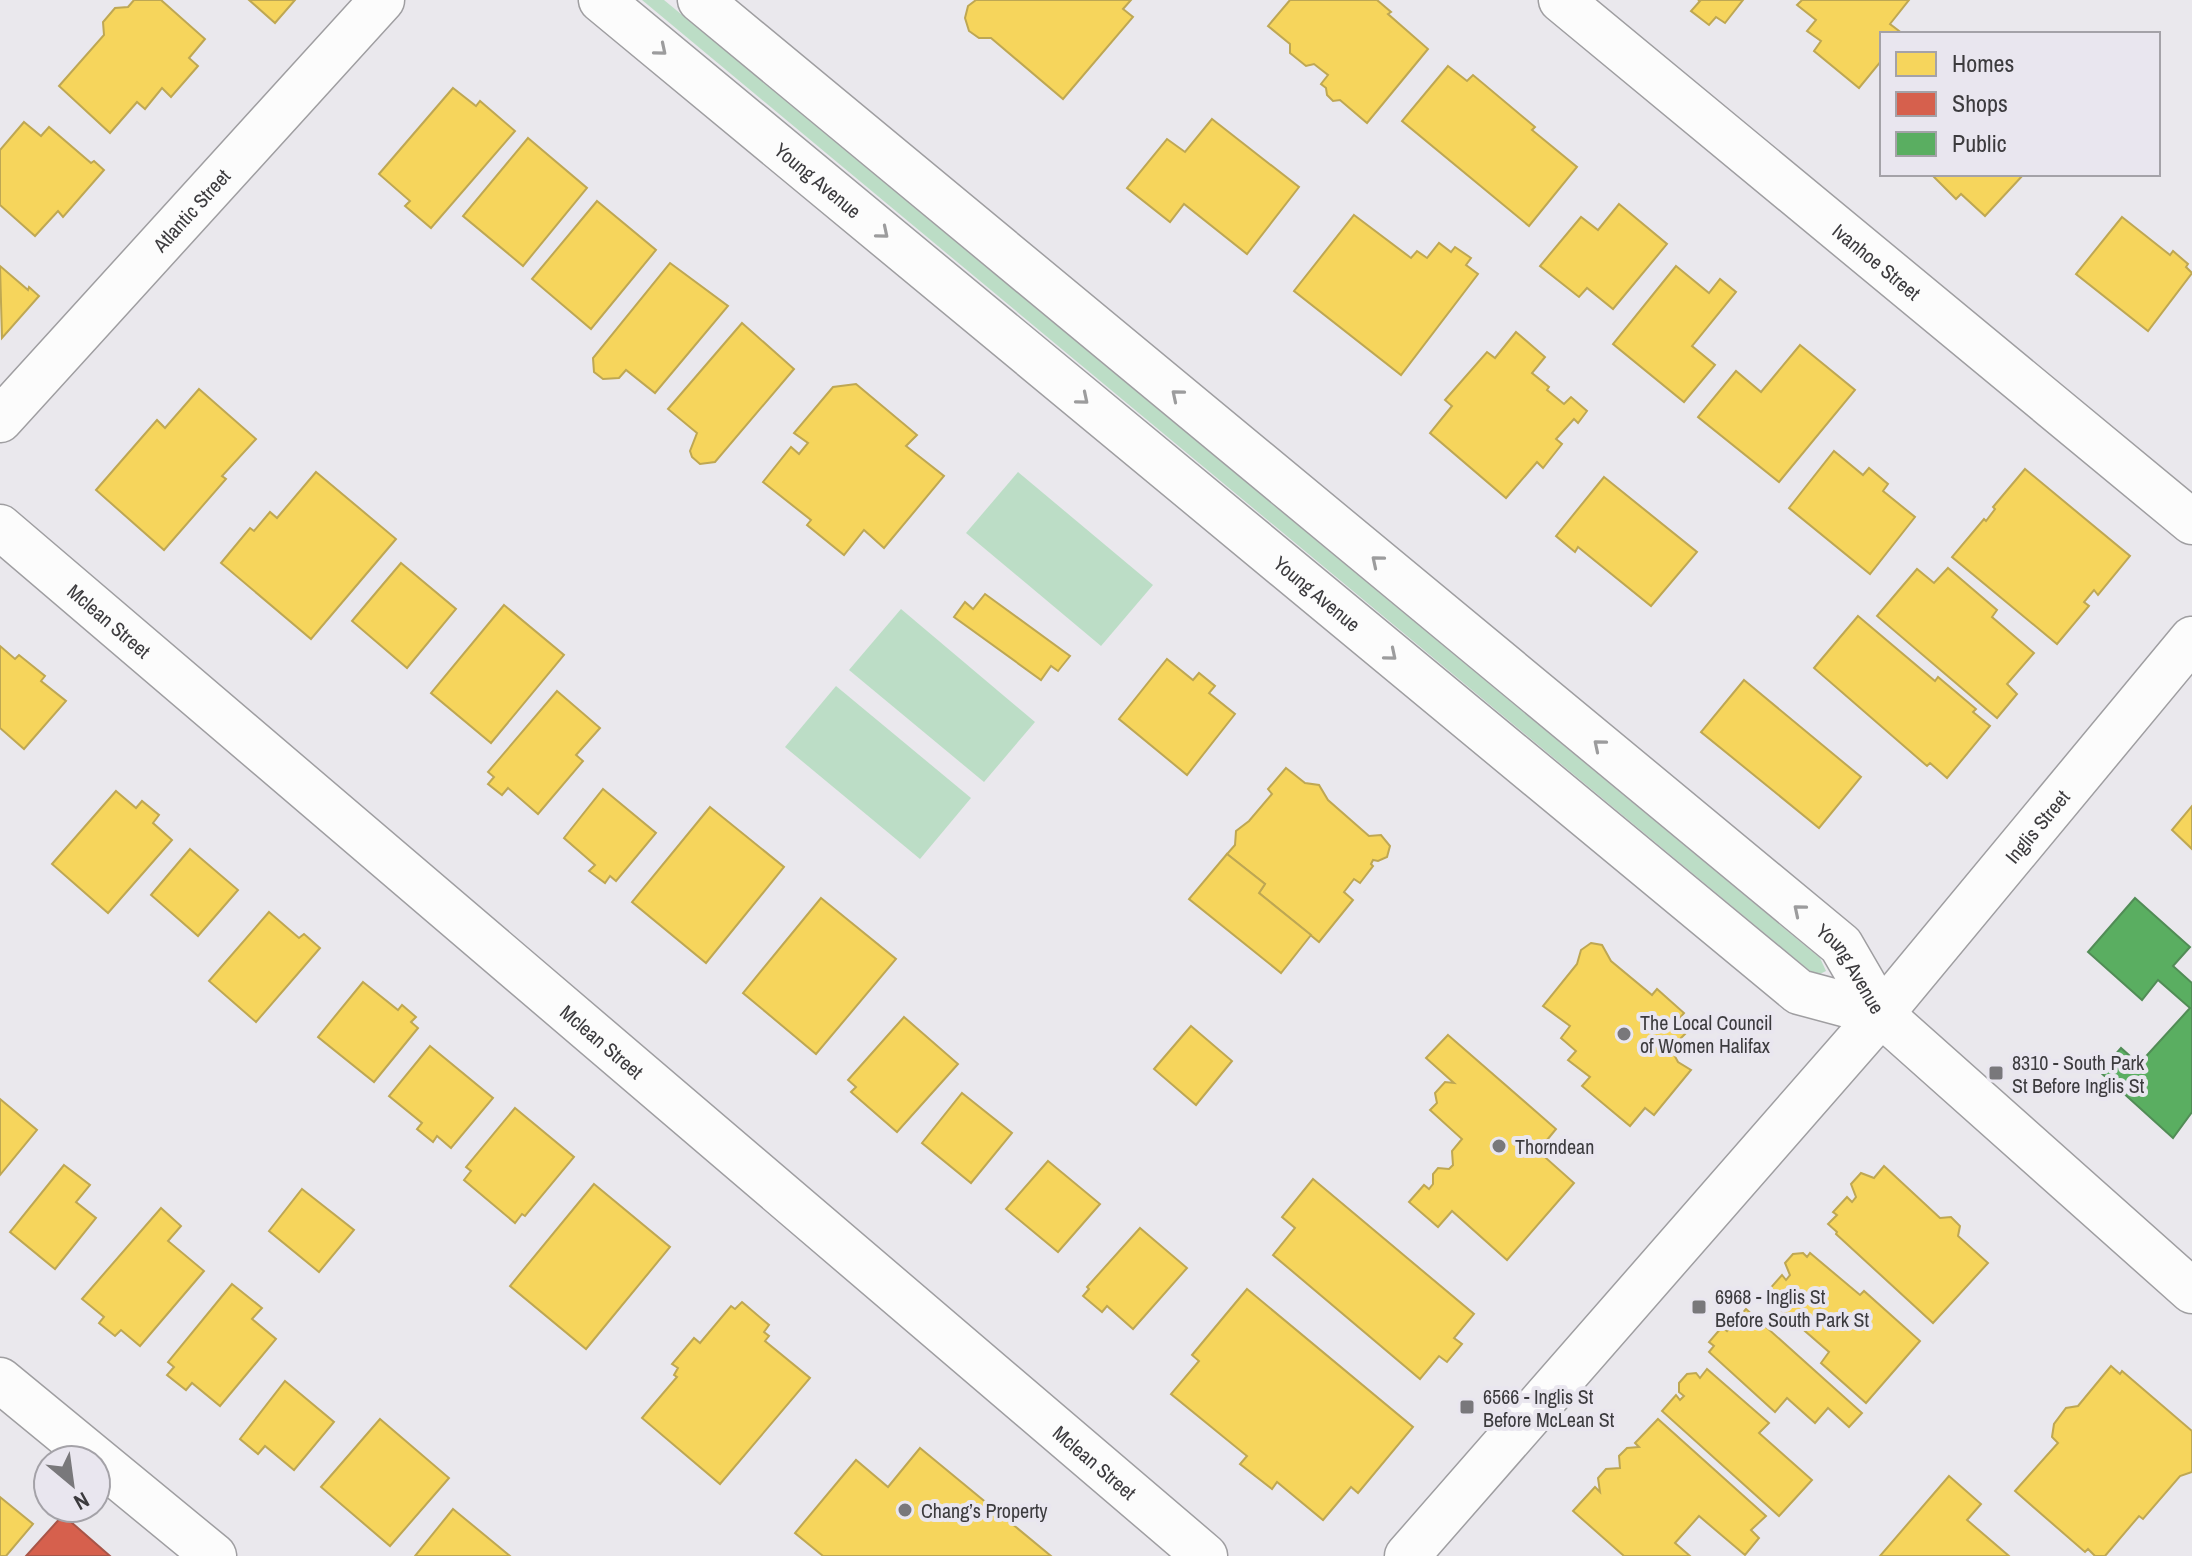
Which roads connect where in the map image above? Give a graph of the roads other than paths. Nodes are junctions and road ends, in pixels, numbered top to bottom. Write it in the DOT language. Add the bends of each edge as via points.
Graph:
graph roads {
  1 [pos="382,0"];
  2 [pos="601,0"];
  3 [pos="700,0"];
  4 [pos="1561,0"];
  5 [pos="0,420"];
  6 [pos="2192,522"];
  7 [pos="0,527"];
  8 [pos="2192,639"];
  9 [pos="1881,1014"];
  10 [pos="2192,1291"];
  11 [pos="0,1380"];
  12 [pos="214,1556"];
  13 [pos="1205,1556"];
  14 [pos="1407,1556"];
  1 -- 5 [label="street, Atlantic Street"];
  2 -- 9 [label="street, Young Avenue, one-way" via="1799,992"];
  9 -- 3 [label="street, Young Avenue, one-way" via="1841,945"];
  4 -- 6 [label="street, Ivanhoe Street"];
  7 -- 13 [label="street, Mclean Street"];
  8 -- 9 [label="street, Inglis Street"];
  9 -- 10 [label="street"];
  9 -- 14 [label="street, Inglis Street"];
  11 -- 12 [label="street"];
}
